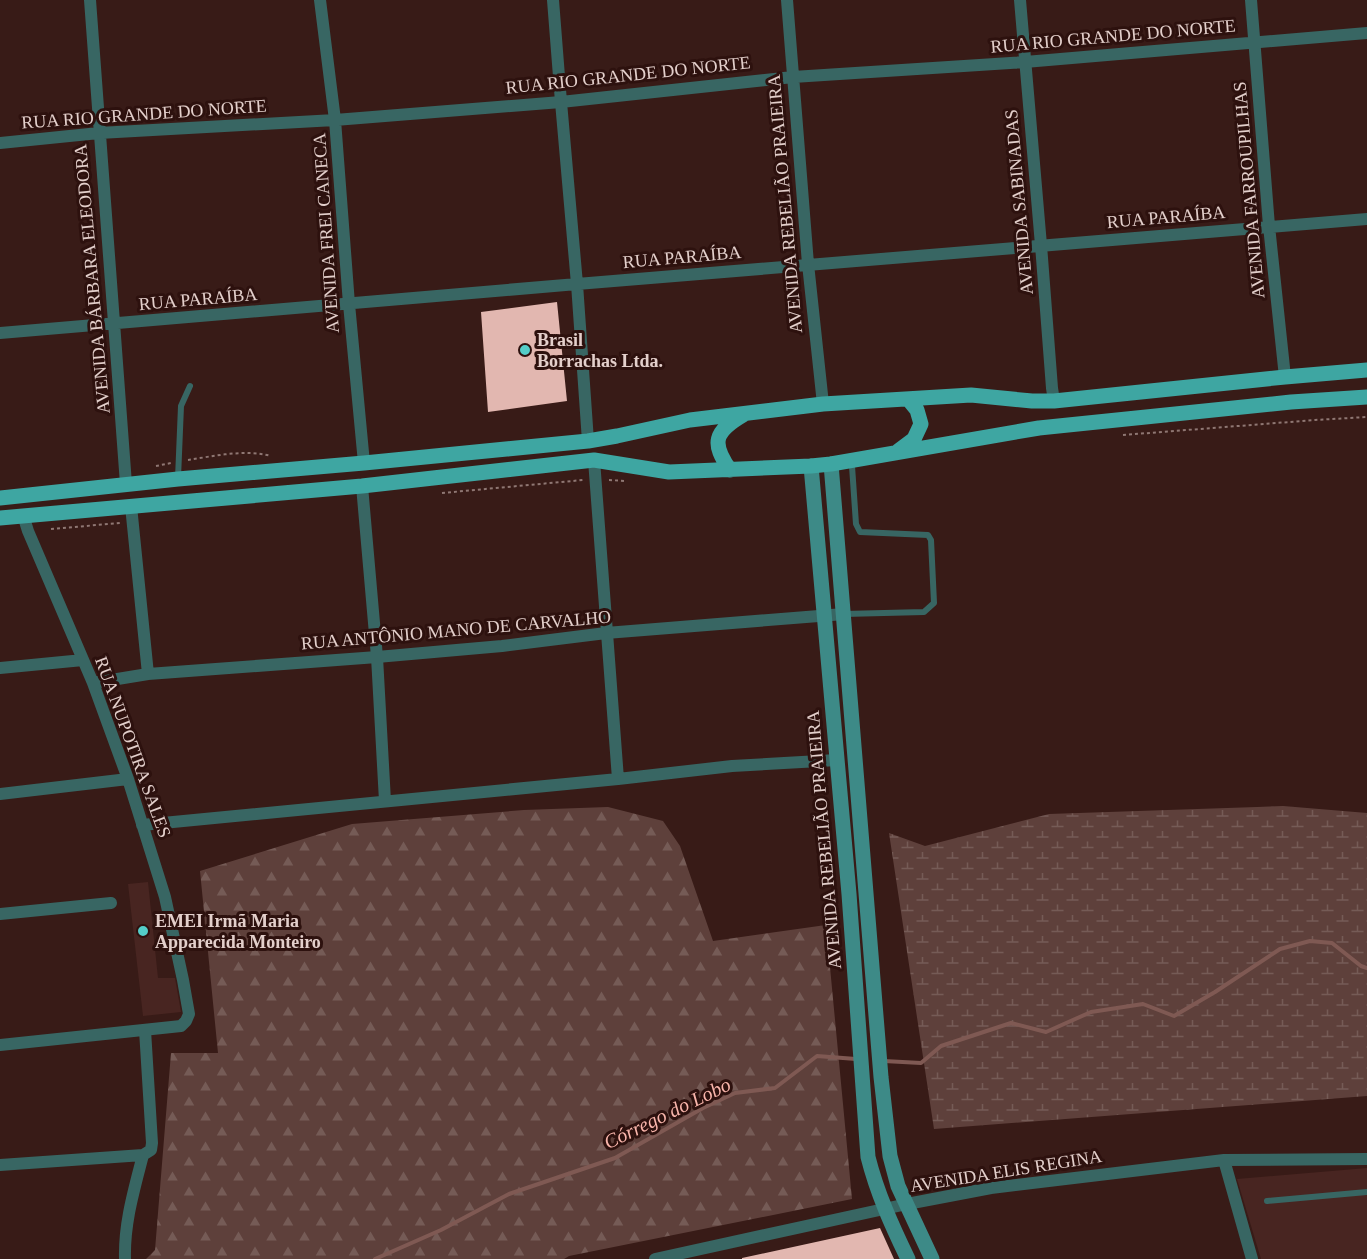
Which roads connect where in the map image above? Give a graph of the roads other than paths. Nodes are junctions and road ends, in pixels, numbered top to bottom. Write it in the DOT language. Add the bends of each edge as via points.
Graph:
graph roads {
  1 [pos="90,0"];
  2 [pos="320,0"];
  3 [pos="554,0"];
  4 [pos="787,0"];
  5 [pos="1020,0"];
  6 [pos="1251,0"];
  7 [pos="1367,33"];
  8 [pos="1254,42"];
  9 [pos="1026,62"];
  10 [pos="793,77"];
  11 [pos="561,102"];
  12 [pos="335,120"];
  13 [pos="99,133"];
  14 [pos="0,143"];
  15 [pos="1367,219"];
  16 [pos="1269,226"];
  17 [pos="1041,245"];
  18 [pos="808,264"];
  19 [pos="577,284"];
  20 [pos="348,304"];
  21 [pos="115,324"];
  22 [pos="0,333"];
  23 [pos="1367,370"];
  24 [pos="1285,377"];
  25 [pos="190,386"];
  26 [pos="1367,397"];
  27 [pos="908,399"];
  28 [pos="1054,401"];
  29 [pos="823,404"];
  30 [pos="745,413"];
  31 [pos="588,441"];
  32 [pos="896,452"];
  33 [pos="594,459"];
  34 [pos="853,460"];
  35 [pos="364,463"];
  36 [pos="831,464"];
  37 [pos="811,466"];
  38 [pos="730,470"];
  39 [pos="178,478"];
  40 [pos="126,484"];
  41 [pos="362,486"];
  42 [pos="0,498"];
  43 [pos="131,506"];
  44 [pos="23,515"];
  45 [pos="0,518"];
  46 [pos="844,614"];
  47 [pos="824,616"];
  48 [pos="606,633"];
  49 [pos="376,657"];
  50 [pos="83,660"];
  51 [pos="0,668"];
  52 [pos="148,674"];
  53 [pos="93,683"];
  54 [pos="854,739"];
  55 [pos="835,741"];
  56 [pos="837,760"];
  57 [pos="128,779"];
  58 [pos="618,779"];
  59 [pos="0,794"];
  60 [pos="386,801"];
  61 [pos="142,825"];
  62 [pos="111,903"];
  63 [pos="0,914"];
  64 [pos="145,1030"];
  65 [pos="0,1045"];
  66 [pos="143,1155"];
  67 [pos="1367,1159"];
  68 [pos="1224,1160"];
  69 [pos="0,1165"];
  70 [pos="1367,1192"];
  71 [pos="1267,1201"];
  72 [pos="907,1204"];
  73 [pos="885,1209"];
  74 [pos="930,1255"];
  75 [pos="682,1256"];
  76 [pos="125,1259"];
  77 [pos="655,1259"];
  78 [pos="908,1259"];
  79 [pos="914,1259"];
  80 [pos="1252,1259"];
  1 -- 13 [label="street, AVENIDA BÁRBARA ELEODORA"];
  2 -- 12 [label="street, AVENIDA FREI CANECA"];
  3 -- 11 [label="street"];
  4 -- 10 [label="street, AVENIDA REBELIÃO PRAIEIRA"];
  5 -- 9 [label="street, AVENIDA SABINADAS"];
  6 -- 8 [label="street, AVENIDA FARROUPILHAS"];
  7 -- 8 [label="street, RUA RIO GRANDE DO NORTE"];
  8 -- 9 [label="street, RUA RIO GRANDE DO NORTE"];
  8 -- 16 [label="street, AVENIDA FARROUPILHAS"];
  9 -- 10 [label="street, RUA RIO GRANDE DO NORTE"];
  9 -- 17 [label="street, AVENIDA SABINADAS"];
  10 -- 11 [label="street, RUA RIO GRANDE DO NORTE"];
  10 -- 18 [label="street, AVENIDA REBELIÃO PRAIEIRA"];
  11 -- 12 [label="street, RUA RIO GRANDE DO NORTE"];
  11 -- 19 [label="street"];
  12 -- 13 [label="street, RUA RIO GRANDE DO NORTE"];
  12 -- 20 [label="street, AVENIDA FREI CANECA"];
  13 -- 14 [label="street, RUA RIO GRANDE DO NORTE"];
  13 -- 21 [label="street, AVENIDA BÁRBARA ELEODORA"];
  15 -- 16 [label="street, RUA PARAÍBA"];
  16 -- 17 [label="street, RUA PARAÍBA"];
  16 -- 24 [label="street, AVENIDA FARROUPILHAS"];
  17 -- 18 [label="street, RUA PARAÍBA"];
  17 -- 28 [label="street, AVENIDA SABINADAS"];
  18 -- 19 [label="street, RUA PARAÍBA"];
  18 -- 29 [label="street, AVENIDA REBELIÃO PRAIEIRA"];
  19 -- 20 [label="street, RUA PARAÍBA"];
  19 -- 31 [label="street"];
  20 -- 21 [label="street, RUA PARAÍBA"];
  20 -- 35 [label="street, AVENIDA FREI CANECA"];
  21 -- 22 [label="street, RUA PARAÍBA"];
  21 -- 40 [label="street, AVENIDA BÁRBARA ELEODORA"];
  23 -- 24 [label="main road"];
  24 -- 28 [label="main road"];
  25 -- 39 [label="lane" via="181,406"];
  26 -- 32 [label="main road" via="1039,428"];
  27 -- 28 [label="main road" via="971,395"];
  27 -- 29 [label="main road"];
  27 -- 32 [label="main road" via="921,424 914,439"];
  29 -- 30 [label="main road"];
  30 -- 31 [label="main road"];
  30 -- 38 [label="main road" via="719,435 720,455"];
  31 -- 35 [label="main road"];
  32 -- 34 [label="main road"];
  33 -- 38 [label="main road" via="669,472"];
  33 -- 41 [label="main road"];
  33 -- 48 [label="street"];
  34 -- 36 [label="main road"];
  34 -- 46 [label="lane" via="856,524 861,532 928,535 934,603 924,612"];
  35 -- 39 [label="main road"];
  36 -- 37 [label="main road"];
  36 -- 46 [label="street, AVENIDA REBELIÃO PRAIEIRA"];
  37 -- 38 [label="main road"];
  37 -- 47 [label="street, AVENIDA REBELIÃO PRAIEIRA"];
  39 -- 40 [label="main road"];
  40 -- 42 [label="main road"];
  41 -- 43 [label="main road"];
  41 -- 49 [label="street"];
  43 -- 44 [label="main road"];
  43 -- 52 [label="street"];
  44 -- 45 [label="main road"];
  44 -- 50 [label="street, RUA NUPOTIRA SALES"];
  46 -- 47 [label="street, RUA ANTÔNIO MANO DE CARVALHO"];
  46 -- 54 [label="street, AVENIDA REBELIÃO PRAIEIRA"];
  47 -- 48 [label="street, RUA ANTÔNIO MANO DE CARVALHO"];
  47 -- 55 [label="street, AVENIDA REBELIÃO PRAIEIRA"];
  48 -- 49 [label="street, RUA ANTÔNIO MANO DE CARVALHO"];
  48 -- 58 [label="street"];
  49 -- 52 [label="street, RUA ANTÔNIO MANO DE CARVALHO"];
  49 -- 60 [label="street"];
  50 -- 51 [label="street"];
  50 -- 53 [label="street, RUA NUPOTIRA SALES"];
  52 -- 53 [label="street, RUA ANTÔNIO MANO DE CARVALHO"];
  53 -- 57 [label="street, RUA NUPOTIRA SALES"];
  54 -- 55 [label="street"];
  54 -- 72 [label="street, AVENIDA REBELIÃO PRAIEIRA" via="890,1156"];
  55 -- 56 [label="street, AVENIDA REBELIÃO PRAIEIRA"];
  56 -- 58 [label="street" via="732,766"];
  56 -- 73 [label="street, AVENIDA REBELIÃO PRAIEIRA" via="868,1157"];
  57 -- 59 [label="street"];
  57 -- 61 [label="street, RUA NUPOTIRA SALES"];
  58 -- 60 [label="street"];
  60 -- 61 [label="street"];
  61 -- 64 [label="street, RUA NUPOTIRA SALES" via="165,897 189,1014 181,1026"];
  62 -- 63 [label="street"];
  64 -- 65 [label="street"];
  64 -- 66 [label="street" via="152,1143"];
  66 -- 69 [label="street"];
  66 -- 76 [label="street" via="130,1208"];
  67 -- 68 [label="street, AVENIDA ELIS REGINA"];
  68 -- 72 [label="street, AVENIDA ELIS REGINA" via="991,1188"];
  68 -- 80 [label="street"];
  70 -- 71 [label="lane"];
  72 -- 73 [label="street, AVENIDA ELIS REGINA"];
  72 -- 74 [label="street, AVENIDA REBELIÃO PRAIEIRA"];
  73 -- 75 [label="street, AVENIDA ELIS REGINA"];
  73 -- 78 [label="street, AVENIDA REBELIÃO PRAIEIRA"];
  74 -- 79 [label="street"];
  75 -- 77 [label="street, AVENIDA ELIS REGINA"];
}
